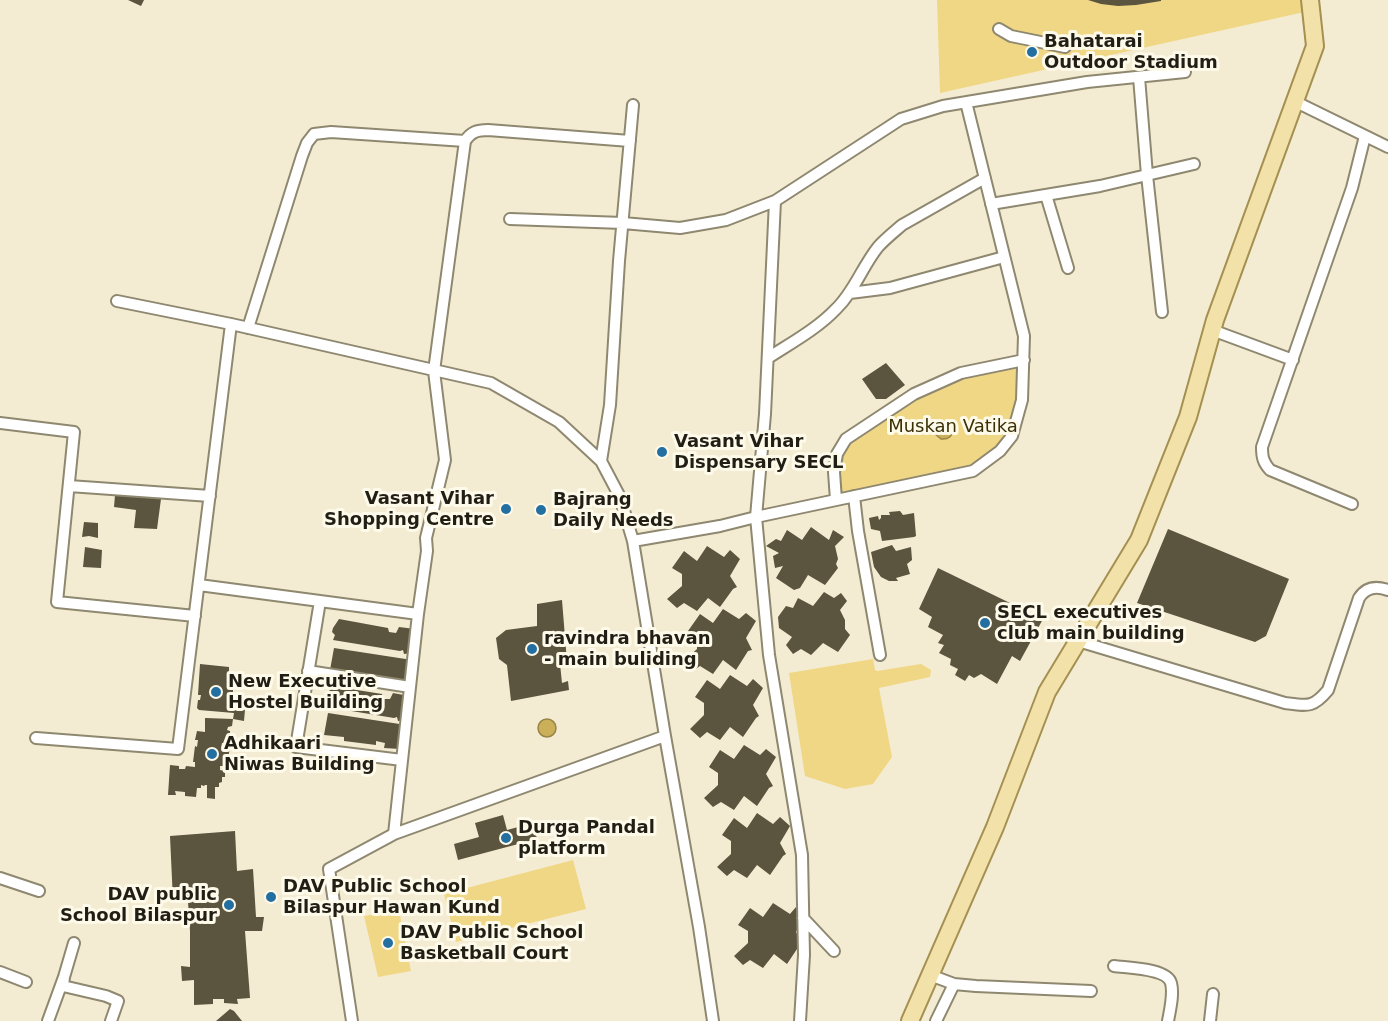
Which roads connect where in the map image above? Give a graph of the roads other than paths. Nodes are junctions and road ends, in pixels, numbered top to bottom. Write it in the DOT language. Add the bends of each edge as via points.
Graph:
graph roads {
  1 [pos="1310,0"];
  2 [pos="999,29"];
  3 [pos="1065,47"];
  4 [pos="1185,72"];
  5 [pos="1139,77"];
  6 [pos="1294,101"];
  7 [pos="966,102"];
  8 [pos="633,105"];
  9 [pos="1365,135"];
  10 [pos="465,141"];
  11 [pos="630,141"];
  12 [pos="1388,147"];
  13 [pos="1194,164"];
  14 [pos="1148,175"];
  15 [pos="985,178"];
  16 [pos="1046,195"];
  17 [pos="775,201"];
  18 [pos="992,204"];
  19 [pos="510,219"];
  20 [pos="623,222"];
  21 [pos="1004,257"];
  22 [pos="1068,268"];
  23 [pos="850,292"];
  24 [pos="117,301"];
  25 [pos="1162,312"];
  26 [pos="231,324"];
  27 [pos="248,328"];
  28 [pos="1212,330"];
  29 [pos="768,358"];
  30 [pos="1024,360"];
  31 [pos="1293,360"];
  32 [pos="434,370"];
  33 [pos="0,423"];
  34 [pos="601,460"];
  35 [pos="69,486"];
  36 [pos="210,496"];
  37 [pos="854,496"];
  38 [pos="836,500"];
  39 [pos="1352,504"];
  40 [pos="756,516"];
  41 [pos="633,540"];
  42 [pos="199,585"];
  43 [pos="1388,590"];
  44 [pos="320,602"];
  45 [pos="418,615"];
  46 [pos="195,616"];
  47 [pos="1078,641"];
  48 [pos="880,655"];
  49 [pos="308,672"];
  50 [pos="410,687"];
  51 [pos="665,736"];
  52 [pos="36,738"];
  53 [pos="402,760"];
  54 [pos="394,834"];
  55 [pos="0,878"];
  56 [pos="39,891"];
  57 [pos="803,918"];
  58 [pos="74,943"];
  59 [pos="834,951"];
  60 [pos="1114,966"];
  61 [pos="0,972"];
  62 [pos="930,975"];
  63 [pos="64,977"];
  64 [pos="26,982"];
  65 [pos="954,984"];
  66 [pos="1091,991"];
  67 [pos="1213,994"];
  68 [pos="48,1021"];
  69 [pos="111,1021"];
  70 [pos="352,1021"];
  71 [pos="712,1021"];
  72 [pos="800,1021"];
  73 [pos="910,1021"];
  74 [pos="936,1021"];
  75 [pos="1168,1021"];
  76 [pos="1210,1021"];
  1 -- 6 [label="main road" via="1315,46"];
  2 -- 3 [label="street" via="1011,36"];
  4 -- 5 [label="street"];
  5 -- 7 [label="street"];
  5 -- 14 [label="street"];
  6 -- 9 [label="street"];
  6 -- 28 [label="main road"];
  7 -- 15 [label="street"];
  7 -- 17 [label="street" via="901,119"];
  8 -- 11 [label="street"];
  9 -- 12 [label="street"];
  9 -- 31 [label="street" via="1352,188"];
  10 -- 11 [label="street" via="478,130"];
  10 -- 27 [label="street" via="314,134 302,156"];
  10 -- 32 [label="street"];
  11 -- 20 [label="street"];
  13 -- 14 [label="street"];
  14 -- 16 [label="street"];
  14 -- 25 [label="street"];
  15 -- 18 [label="street"];
  15 -- 23 [label="street" via="902,225 878,247"];
  16 -- 18 [label="street"];
  16 -- 22 [label="street"];
  17 -- 20 [label="street" via="726,220 680,228"];
  17 -- 29 [label="street"];
  18 -- 21 [label="street"];
  19 -- 20 [label="street"];
  20 -- 34 [label="street" via="610,405"];
  21 -- 23 [label="street" via="890,288"];
  21 -- 30 [label="street" via="1024,336"];
  23 -- 29 [label="street" via="816,327"];
  24 -- 26 [label="street"];
  26 -- 27 [label="street"];
  26 -- 36 [label="street"];
  27 -- 32 [label="street"];
  28 -- 31 [label="street"];
  28 -- 47 [label="main road" via="1188,417 1139,540"];
  29 -- 40 [label="street"];
  30 -- 37 [label="street" via="1022,399 1012,435 985,462 973,471"];
  30 -- 38 [label="street" via="962,373 914,394 846,439 837,454 834,471"];
  31 -- 39 [label="street" via="1265,436 1264,464 1280,476"];
  32 -- 34 [label="street" via="491,383 559,422"];
  32 -- 45 [label="street" via="445,460 426,538"];
  33 -- 35 [label="street" via="74,432"];
  34 -- 41 [label="street" via="620,497"];
  35 -- 36 [label="street"];
  35 -- 46 [label="street" via="57,602"];
  36 -- 42 [label="street"];
  37 -- 38 [label="street"];
  37 -- 48 [label="street"];
  38 -- 40 [label="street"];
  40 -- 41 [label="street"];
  40 -- 57 [label="street" via="769,655 802,855"];
  41 -- 51 [label="street"];
  42 -- 44 [label="street"];
  42 -- 46 [label="street"];
  43 -- 47 [label="street" via="1374,588 1363,592 1328,690 1311,704 1285,703"];
  44 -- 45 [label="street"];
  44 -- 49 [label="street"];
  45 -- 50 [label="street"];
  46 -- 52 [label="street" via="178,749"];
  47 -- 62 [label="main road" via="1047,693 995,827"];
  49 -- 50 [label="street"];
  49 -- 53 [label="street" via="296,747"];
  50 -- 53 [label="street"];
  51 -- 54 [label="street"];
  51 -- 71 [label="street"];
  53 -- 54 [label="street"];
  54 -- 70 [label="street" via="329,870"];
  55 -- 56 [label="street"];
  57 -- 59 [label="street"];
  57 -- 72 [label="street"];
  58 -- 63 [label="street"];
  60 -- 75 [label="street" via="1156,972 1169,978 1172,988"];
  61 -- 64 [label="street"];
  62 -- 65 [label="street"];
  62 -- 73 [label="main road"];
  63 -- 68 [label="street"];
  63 -- 69 [label="street" via="63,986 118,1001"];
  65 -- 66 [label="street"];
  65 -- 74 [label="street"];
  67 -- 76 [label="street"];
}
